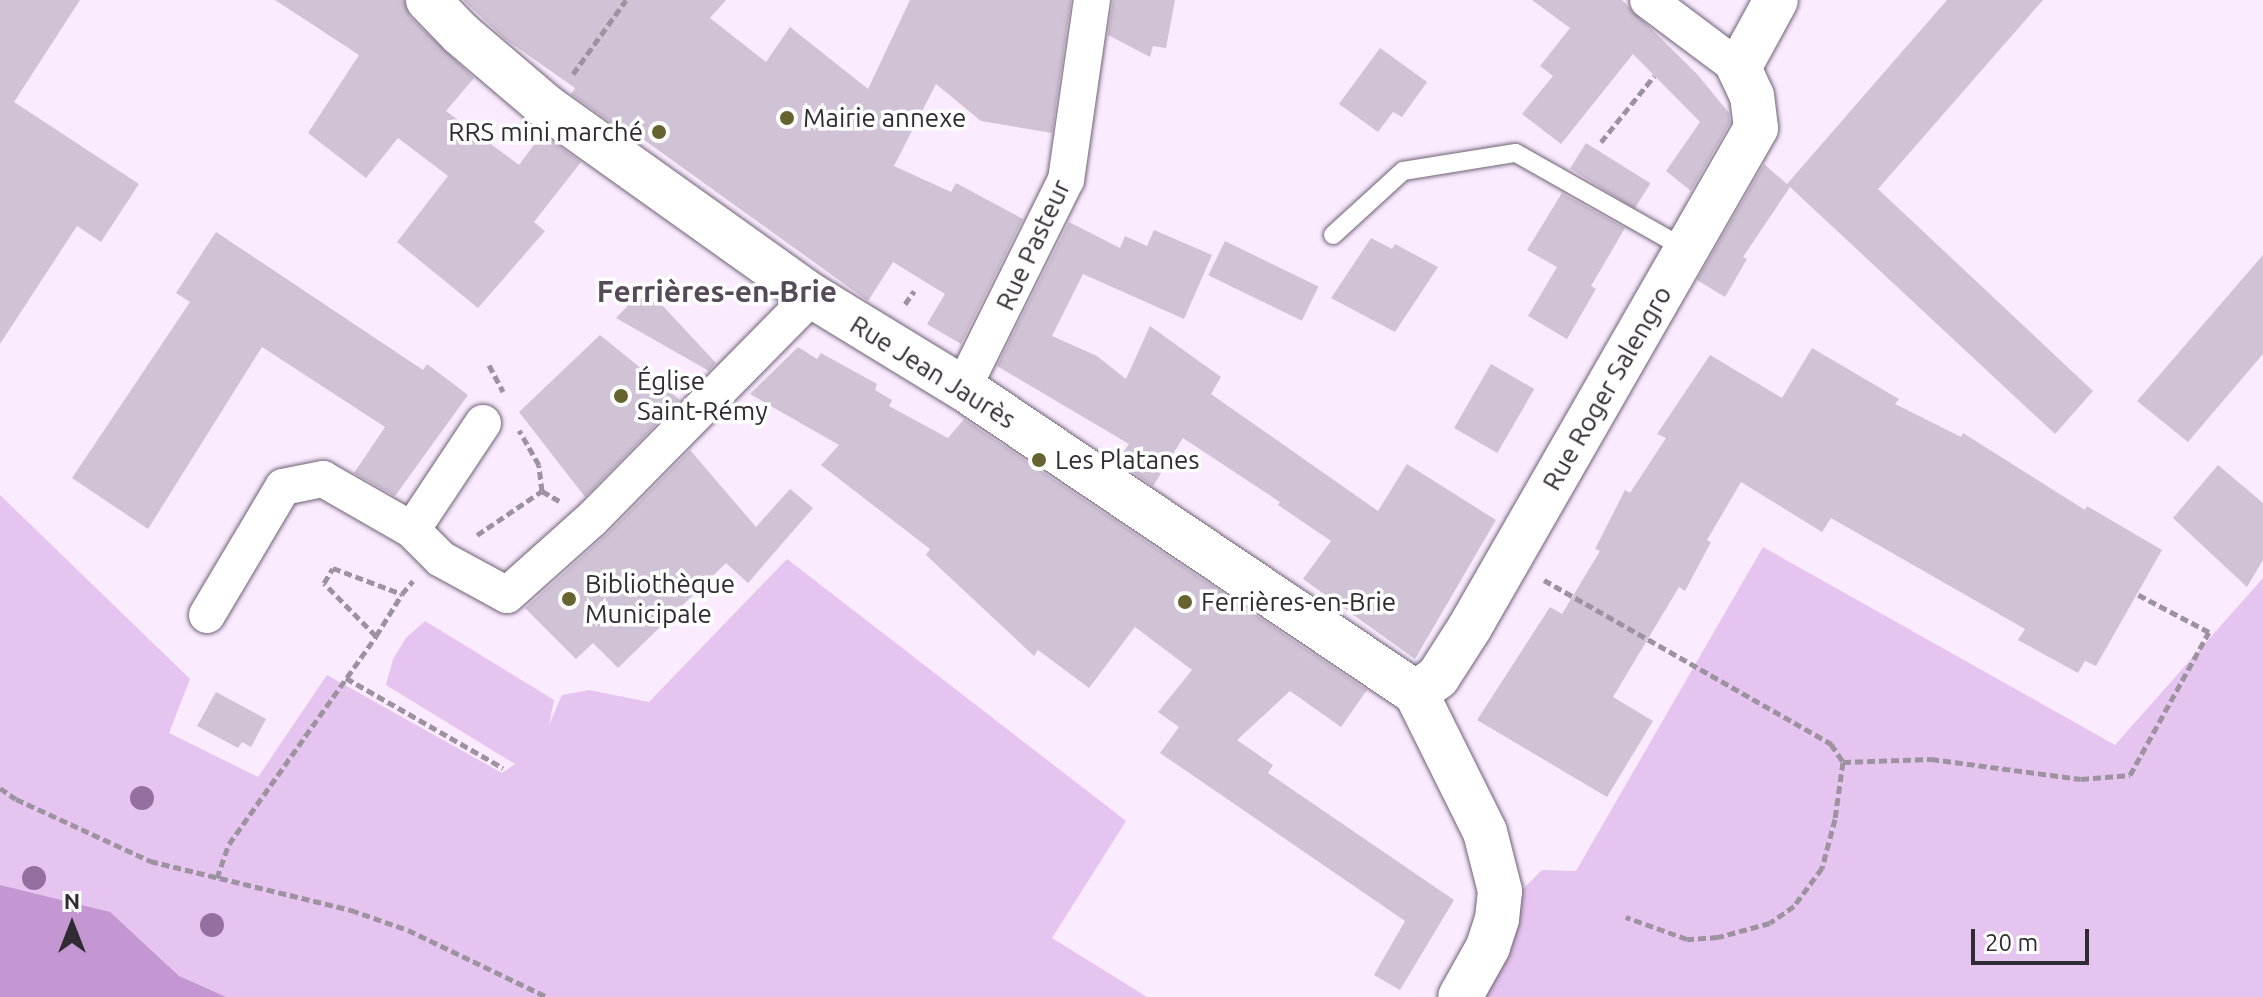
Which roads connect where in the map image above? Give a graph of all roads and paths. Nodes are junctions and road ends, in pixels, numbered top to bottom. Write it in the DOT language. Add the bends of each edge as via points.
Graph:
graph roads {
  1 [pos="428,0"];
  2 [pos="626,0"];
  3 [pos="1092,0"];
  4 [pos="1648,0"];
  5 [pos="1776,0"];
  6 [pos="1739,68"];
  7 [pos="1654,76"];
  8 [pos="548,108"];
  9 [pos="1601,142"];
  10 [pos="1333,235"];
  11 [pos="1686,249"];
  12 [pos="812,296"];
  13 [pos="489,365"];
  14 [pos="963,388"];
  15 [pos="502,414"];
  16 [pos="412,530"];
  17 [pos="441,559"];
  18 [pos="1535,575"];
  19 [pos="408,585"];
  20 [pos="402,594"];
  21 [pos="2137,594"];
  22 [pos="207,615"];
  23 [pos="376,636"];
  24 [pos="346,678"];
  25 [pos="1416,693"];
  26 [pos="1843,762"];
  27 [pos="503,768"];
  28 [pos="0,788"];
  29 [pos="217,878"];
  30 [pos="1626,917"];
  31 [pos="547,997"];
  32 [pos="1460,997"];
  1 -- 8 [label="main road, Rue Jean Jaurès"];
  2 -- 8 [label="path"];
  3 -- 14 [label="street, Rue Pasteur" via="1066,180"];
  4 -- 6 [label="street"];
  5 -- 6 [label="main road"];
  6 -- 11 [label="main road, Rue Roger Salengro" via="1752,96 1756,128"];
  7 -- 9 [label="path"];
  8 -- 12 [label="main road, Rue Jean Jaurès"];
  10 -- 11 [label="lane" via="1403,171 1516,153"];
  11 -- 25 [label="main road, Rue Roger Salengro" via="1470,627 1438,677"];
  12 -- 14 [label="main road, Rue Jean Jaurès"];
  12 -- 17 [label="street" via="592,519 507,595"];
  13 -- 15 [label="path"];
  14 -- 25 [label="main road, Rue Jean Jaurès"];
  15 -- 16 [label="street"];
  15 -- 17 [label="path" via="539,465 542,491"];
  16 -- 17 [label="street"];
  16 -- 22 [label="street" via="323,479 283,487"];
  18 -- 26 [label="path" via="1831,744"];
  19 -- 20 [label="path"];
  20 -- 23 [label="path"];
  20 -- 23 [label="path" via="333,568 328,576 324,583"];
  21 -- 26 [label="path" via="2209,632 2130,775 2081,779 1931,759"];
  23 -- 24 [label="path"];
  24 -- 27 [label="path"];
  24 -- 29 [label="path" via="229,844"];
  25 -- 32 [label="main road" via="1485,832 1500,891 1488,947"];
  26 -- 30 [label="path" via="1822,868 1810,888 1782,914 1745,931 1687,939"];
  28 -- 29 [label="path" via="150,861"];
  29 -- 31 [label="path" via="351,910 408,930"];
}
